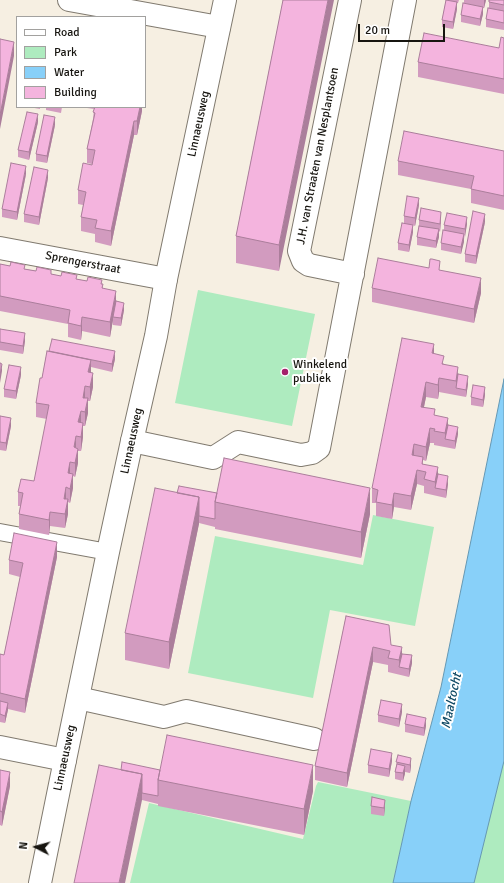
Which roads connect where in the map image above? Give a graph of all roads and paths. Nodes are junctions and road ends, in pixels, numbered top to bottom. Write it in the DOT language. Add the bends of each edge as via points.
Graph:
graph roads {
  1 [pos="69,0"];
  2 [pos="225,0"];
  3 [pos="350,0"];
  4 [pos="405,0"];
  5 [pos="219,27"];
  6 [pos="0,248"];
  7 [pos="353,274"];
  8 [pos="166,279"];
  9 [pos="132,441"];
  10 [pos="0,532"];
  11 [pos="108,552"];
  12 [pos="78,698"];
  13 [pos="314,739"];
  14 [pos="0,747"];
  15 [pos="65,760"];
  16 [pos="40,883"];
  1 -- 5 [label="street"];
  2 -- 5 [label="street, Linnaeusweg"];
  3 -- 7 [label="street, J.H. van Straaten van Nesplantsoen" via="299,251 302,261 310,265"];
  4 -- 7 [label="street"];
  5 -- 8 [label="street, Linnaeusweg"];
  6 -- 8 [label="street, Sprengerstraat"];
  7 -- 9 [label="street" via="319,448 312,453 301,455 238,442 213,458"];
  8 -- 9 [label="street, Linnaeusweg"];
  9 -- 11 [label="street, Linnaeusweg"];
  10 -- 11 [label="lane"];
  11 -- 12 [label="street, Linnaeusweg"];
  12 -- 13 [label="street" via="164,717 186,711"];
  12 -- 15 [label="street, Linnaeusweg"];
  14 -- 15 [label="street"];
  15 -- 16 [label="street, Linnaeusweg"];
}
